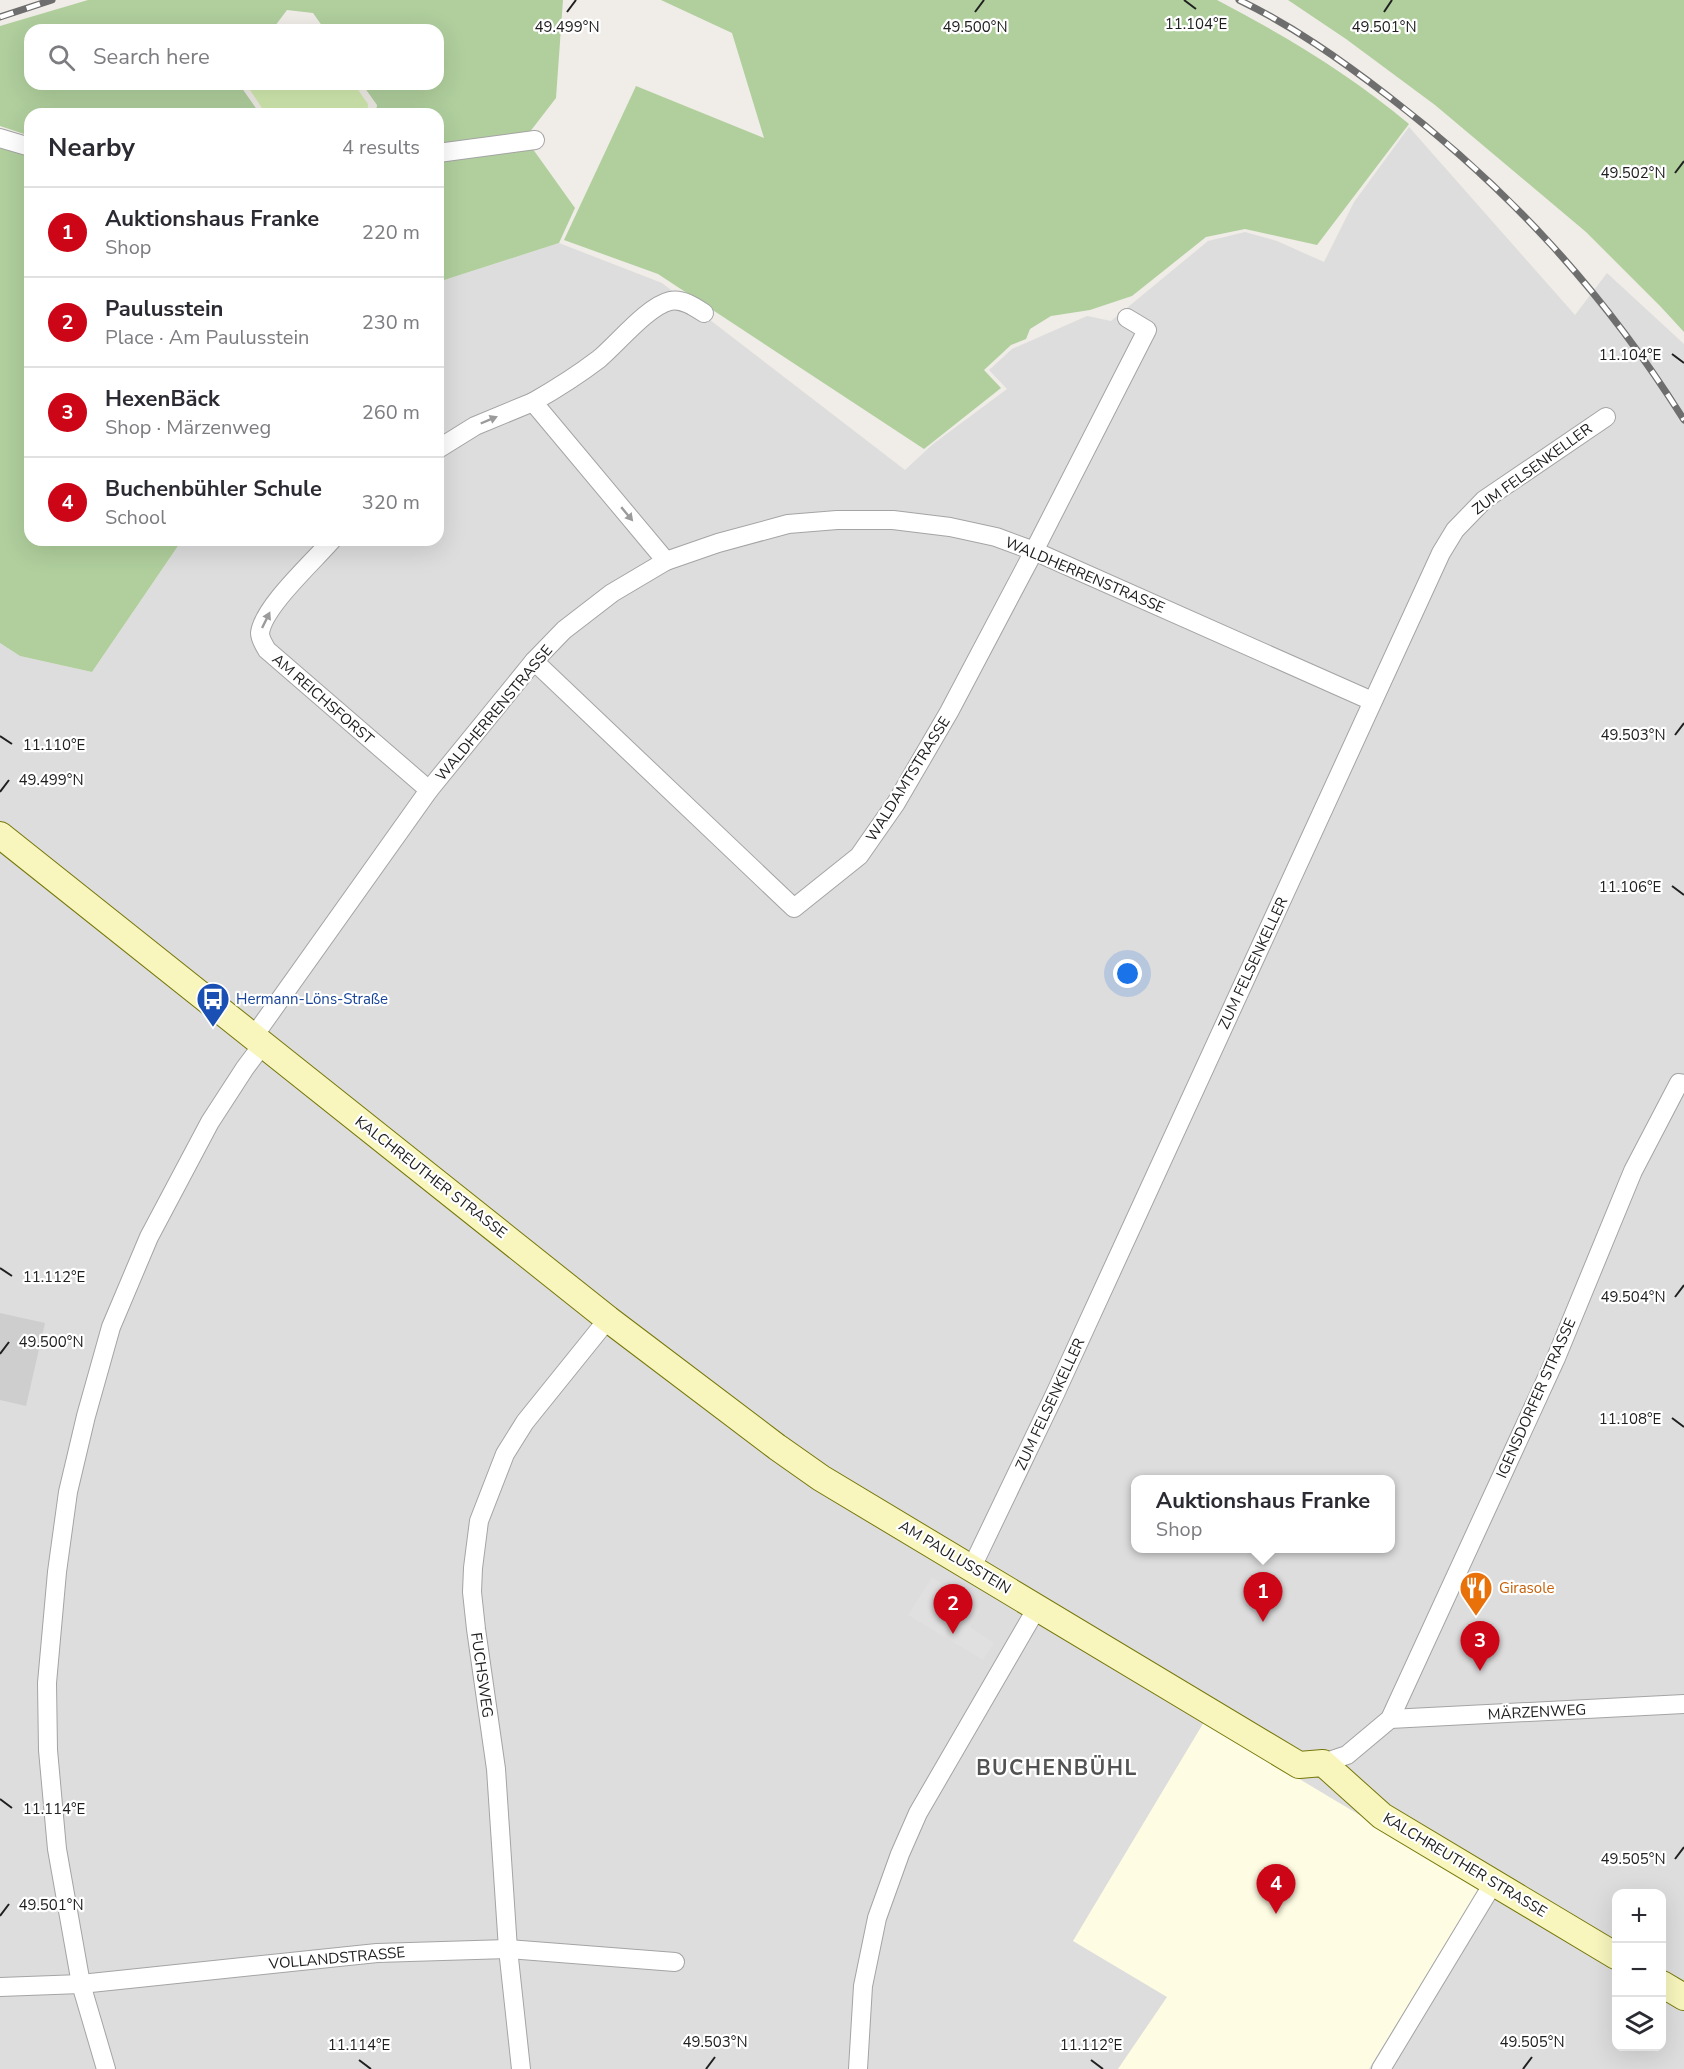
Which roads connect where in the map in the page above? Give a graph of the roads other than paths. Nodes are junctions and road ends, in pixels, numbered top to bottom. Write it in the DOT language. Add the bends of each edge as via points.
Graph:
graph roads {
  1 [pos="0,138"];
  2 [pos="535,140"];
  3 [pos="24,145"];
  4 [pos="444,152"];
  5 [pos="704,314"];
  6 [pos="1127,318"];
  7 [pos="533,402"];
  8 [pos="1606,417"];
  9 [pos="444,445"];
  10 [pos="327,546"];
  11 [pos="1034,551"];
  12 [pos="666,561"];
  13 [pos="534,661"];
  14 [pos="1372,701"];
  15 [pos="429,790"];
  16 [pos="0,835"];
  17 [pos="259,1040"];
  18 [pos="1684,1084"];
  19 [pos="608,1319"];
  20 [pos="871,1508"];
  21 [pos="972,1567"];
  22 [pos="1038,1606"];
  23 [pos="1684,1704"];
  24 [pos="1390,1719"];
  25 [pos="1323,1763"];
  26 [pos="1494,1882"];
  27 [pos="508,1949"];
  28 [pos="1612,1953"];
  29 [pos="675,1962"];
  30 [pos="81,1984"];
  31 [pos="1666,1986"];
  32 [pos="0,1987"];
  33 [pos="1684,1997"];
  34 [pos="106,2069"];
  35 [pos="520,2069"];
  36 [pos="858,2069"];
  37 [pos="1381,2069"];
  1 -- 3 [label="street"];
  2 -- 4 [label="street"];
  5 -- 7 [label="street" via="673,300 657,306 585,369"];
  6 -- 11 [label="street, WALDAMTSTRASSE" via="1148,330"];
  9 -- 7 [label="street, one-way" via="476,426"];
  7 -- 12 [label="street, one-way"];
  8 -- 14 [label="street, ZUM FELSENKELLER" via="1484,500 1455,530"];
  15 -- 10 [label="street, AM REICHSFORST, one-way" via="267,650 260,636 263,621 279,598"];
  11 -- 12 [label="street, WALDHERRENSTRASSE" via="996,537 950,527 893,520 837,520 788,524"];
  11 -- 13 [label="street, WALDAMTSTRASSE" via="897,803 859,856 794,908"];
  11 -- 14 [label="street, WALDHERRENSTRASSE"];
  12 -- 13 [label="street, WALDHERRENSTRASSE" via="612,593 564,630"];
  13 -- 15 [label="street, WALDHERRENSTRASSE"];
  14 -- 21 [label="street, ZUM FELSENKELLER"];
  15 -- 17 [label="street, WALDHERRENSTRASSE"];
  16 -- 17 [label="street, KALCHREUTHER STRASSE"];
  17 -- 19 [label="street, KALCHREUTHER STRASSE"];
  17 -- 30 [label="street" via="149,1237 111,1327 68,1492 47,1683 48,1750 57,1849"];
  18 -- 24 [label="street, IGENSDORFER STRASSE" via="1679,1083 1633,1171 1556,1358"];
  19 -- 20 [label="street, KALCHREUTHER STRASSE" via="777,1447"];
  19 -- 27 [label="street, FUCHSWEG" via="525,1422 505,1454 479,1521 472,1592 496,1769"];
  20 -- 21 [label="street, AM PAULUSSTEIN"];
  21 -- 22 [label="street, AM PAULUSSTEIN"];
  22 -- 25 [label="street, AM PAULUSSTEIN" via="1299,1765"];
  22 -- 36 [label="street" via="918,1813 900,1854 877,1918 862,1986"];
  23 -- 24 [label="street, MÄRZENWEG"];
  24 -- 25 [label="street" via="1347,1755"];
  25 -- 26 [label="street, KALCHREUTHER STRASSE" via="1382,1816"];
  26 -- 28 [label="street, KALCHREUTHER STRASSE"];
  26 -- 37 [label="street"];
  27 -- 29 [label="street, VOLLANDSTRASSE"];
  27 -- 30 [label="street, VOLLANDSTRASSE" via="377,1953"];
  27 -- 35 [label="street, FUCHSWEG"];
  30 -- 32 [label="street, VOLLANDSTRASSE"];
  30 -- 34 [label="street"];
  31 -- 33 [label="street"];
}
